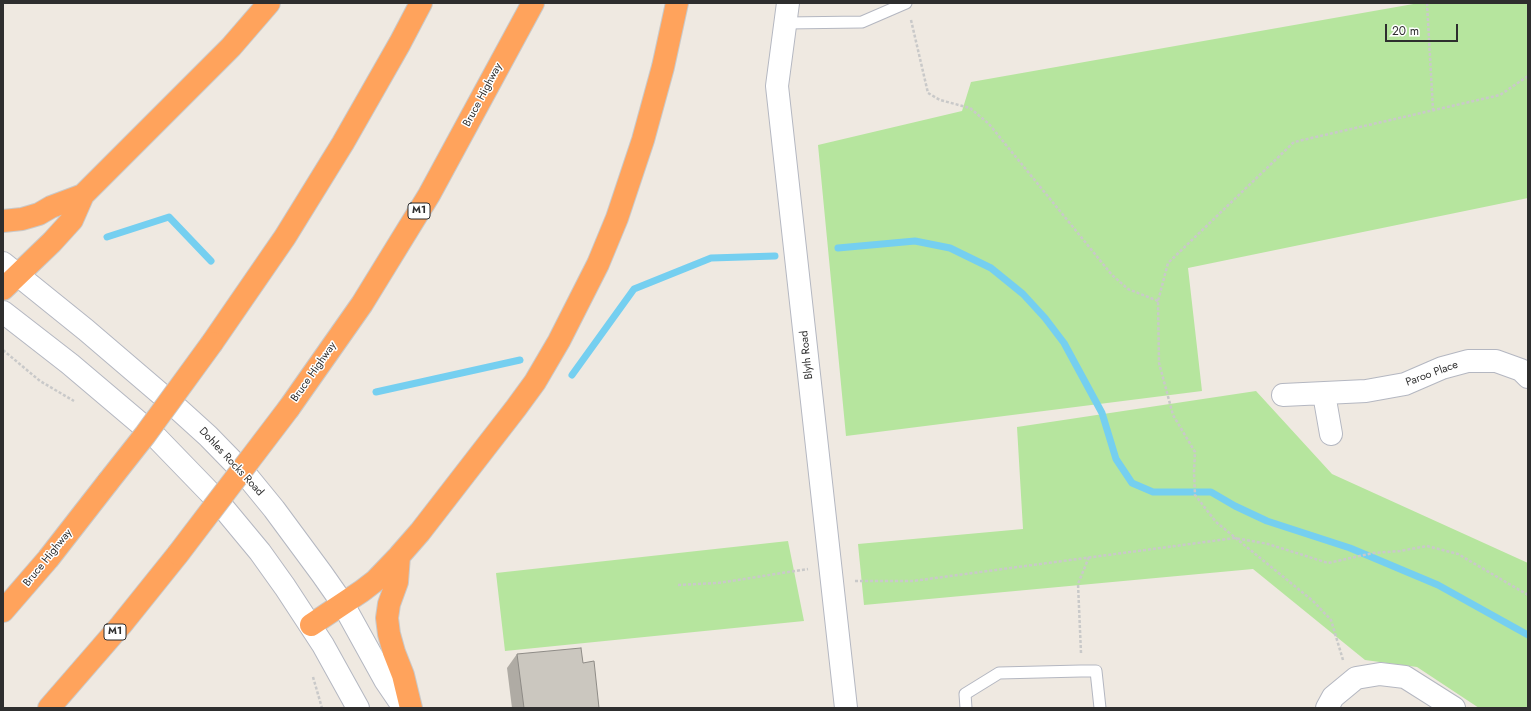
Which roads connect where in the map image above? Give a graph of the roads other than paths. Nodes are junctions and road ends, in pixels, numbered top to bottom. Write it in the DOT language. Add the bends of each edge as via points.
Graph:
graph roads {
  1 [pos="269,3"];
  2 [pos="421,3"];
  3 [pos="533,3"];
  4 [pos="677,3"];
  5 [pos="906,3"];
  6 [pos="787,13"];
  7 [pos="83,195"];
  8 [pos="3,221"];
  9 [pos="8,276"];
  10 [pos="3,312"];
  11 [pos="1528,377"];
  12 [pos="1324,394"];
  13 [pos="1283,395"];
  14 [pos="1331,434"];
  15 [pos="398,556"];
  16 [pos="343,604"];
  17 [pos="3,612"];
  18 [pos="311,625"];
  19 [pos="49,708"];
  20 [pos="358,708"];
  21 [pos="404,708"];
  22 [pos="411,708"];
  23 [pos="846,708"];
  24 [pos="966,708"];
  25 [pos="1100,708"];
  26 [pos="1327,708"];
  27 [pos="1454,708"];
  1 -- 7 [label="highway" via="231,47"];
  2 -- 17 [label="highway, Bruce Highway, bridge" via="343,143 285,237 145,435"];
  3 -- 19 [label="highway, Bruce Highway / M1, bridge" via="429,195 362,304 289,408 178,554"];
  4 -- 15 [label="highway" via="663,68 641,147 617,218 581,298 531,387 484,451"];
  5 -- 6 [label="lane" via="862,22"];
  6 -- 23 [label="street, Blyth Road" via="777,86"];
  7 -- 8 [label="highway" via="22,220"];
  7 -- 9 [label="highway" via="72,220"];
  9 -- 16 [label="street, Dohles Rocks Road" via="135,371 208,436 247,476 274,509"];
  10 -- 18 [label="street" via="70,364 175,456 243,531"];
  11 -- 12 [label="street, Paroo Place" via="1521,370 1496,361 1468,361 1442,368 1405,384 1366,391"];
  12 -- 13 [label="street, Paroo Place"];
  12 -- 14 [label="street"];
  15 -- 16 [label="highway" via="375,582"];
  15 -- 22 [label="highway" via="397,582 387,618 390,640 403,675"];
  16 -- 18 [label="highway"];
  16 -- 21 [label="street, Dohles Rocks Road" via="385,680"];
  18 -- 20 [label="street"];
  24 -- 25 [label="lane" via="965,694 999,673 1081,671 1096,671"];
  26 -- 27 [label="street" via="1333,697 1356,678 1380,674 1404,677"];
}
